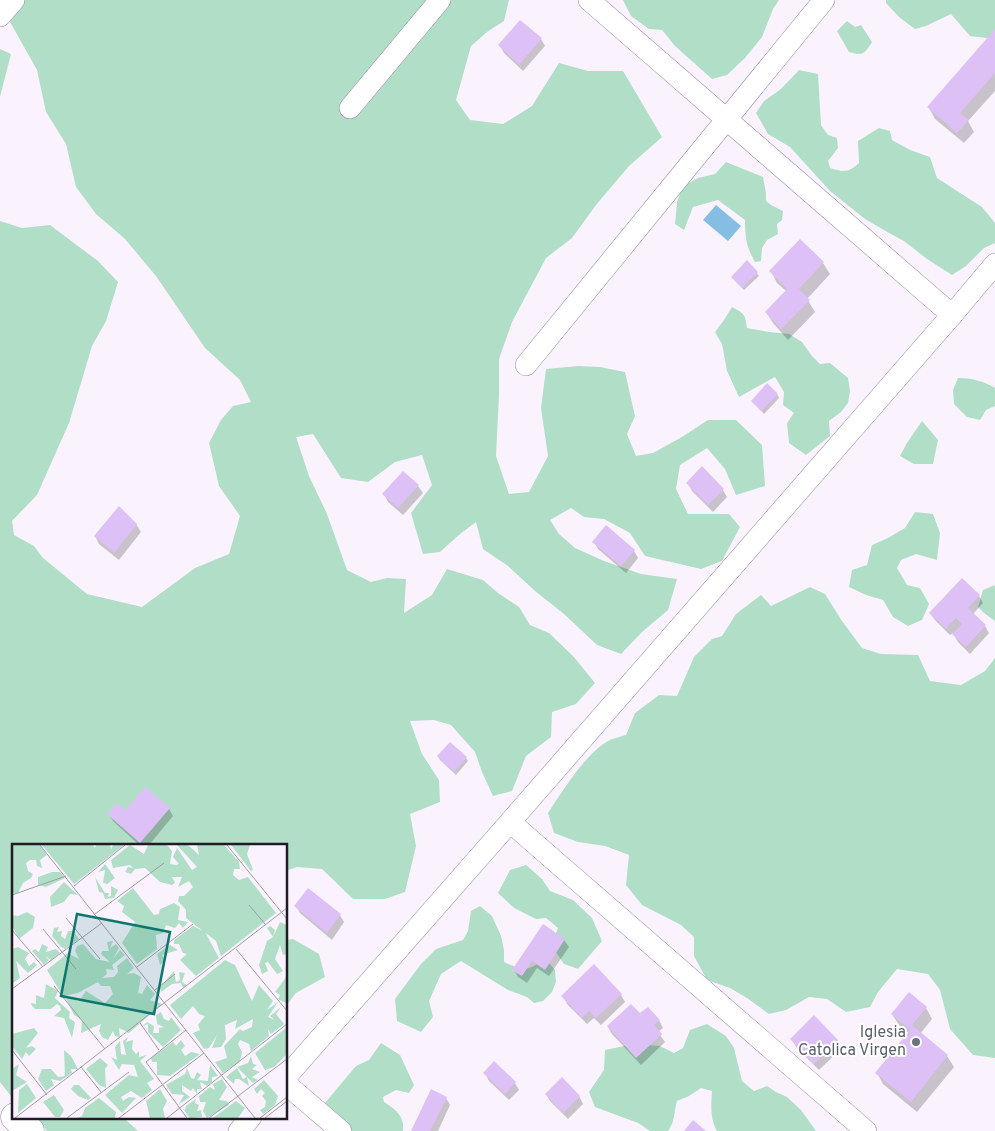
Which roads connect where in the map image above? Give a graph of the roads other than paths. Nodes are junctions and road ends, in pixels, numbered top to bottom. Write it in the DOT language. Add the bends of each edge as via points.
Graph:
graph roads {
  1 [pos="14,0"];
  2 [pos="440,0"];
  3 [pos="589,0"];
  4 [pos="824,0"];
  5 [pos="0,16"];
  6 [pos="350,108"];
  7 [pos="727,119"];
  8 [pos="995,264"];
  9 [pos="952,315"];
  10 [pos="526,365"];
  11 [pos="510,822"];
  12 [pos="288,1075"];
  13 [pos="288,1086"];
  14 [pos="0,1104"];
  15 [pos="12,1115"];
  16 [pos="15,1118"];
  17 [pos="250,1118"];
  18 [pos="30,1131"];
  19 [pos="239,1131"];
  20 [pos="341,1131"];
  21 [pos="866,1131"];
  1 -- 5 [label="street"];
  2 -- 6 [label="street"];
  3 -- 7 [label="street"];
  4 -- 7 [label="street"];
  7 -- 9 [label="street"];
  7 -- 10 [label="street"];
  8 -- 9 [label="street"];
  9 -- 11 [label="street"];
  11 -- 12 [label="street"];
  11 -- 21 [label="street"];
  13 -- 20 [label="street"];
  14 -- 15 [label="street"];
  16 -- 18 [label="street"];
  17 -- 19 [label="street"];
}
